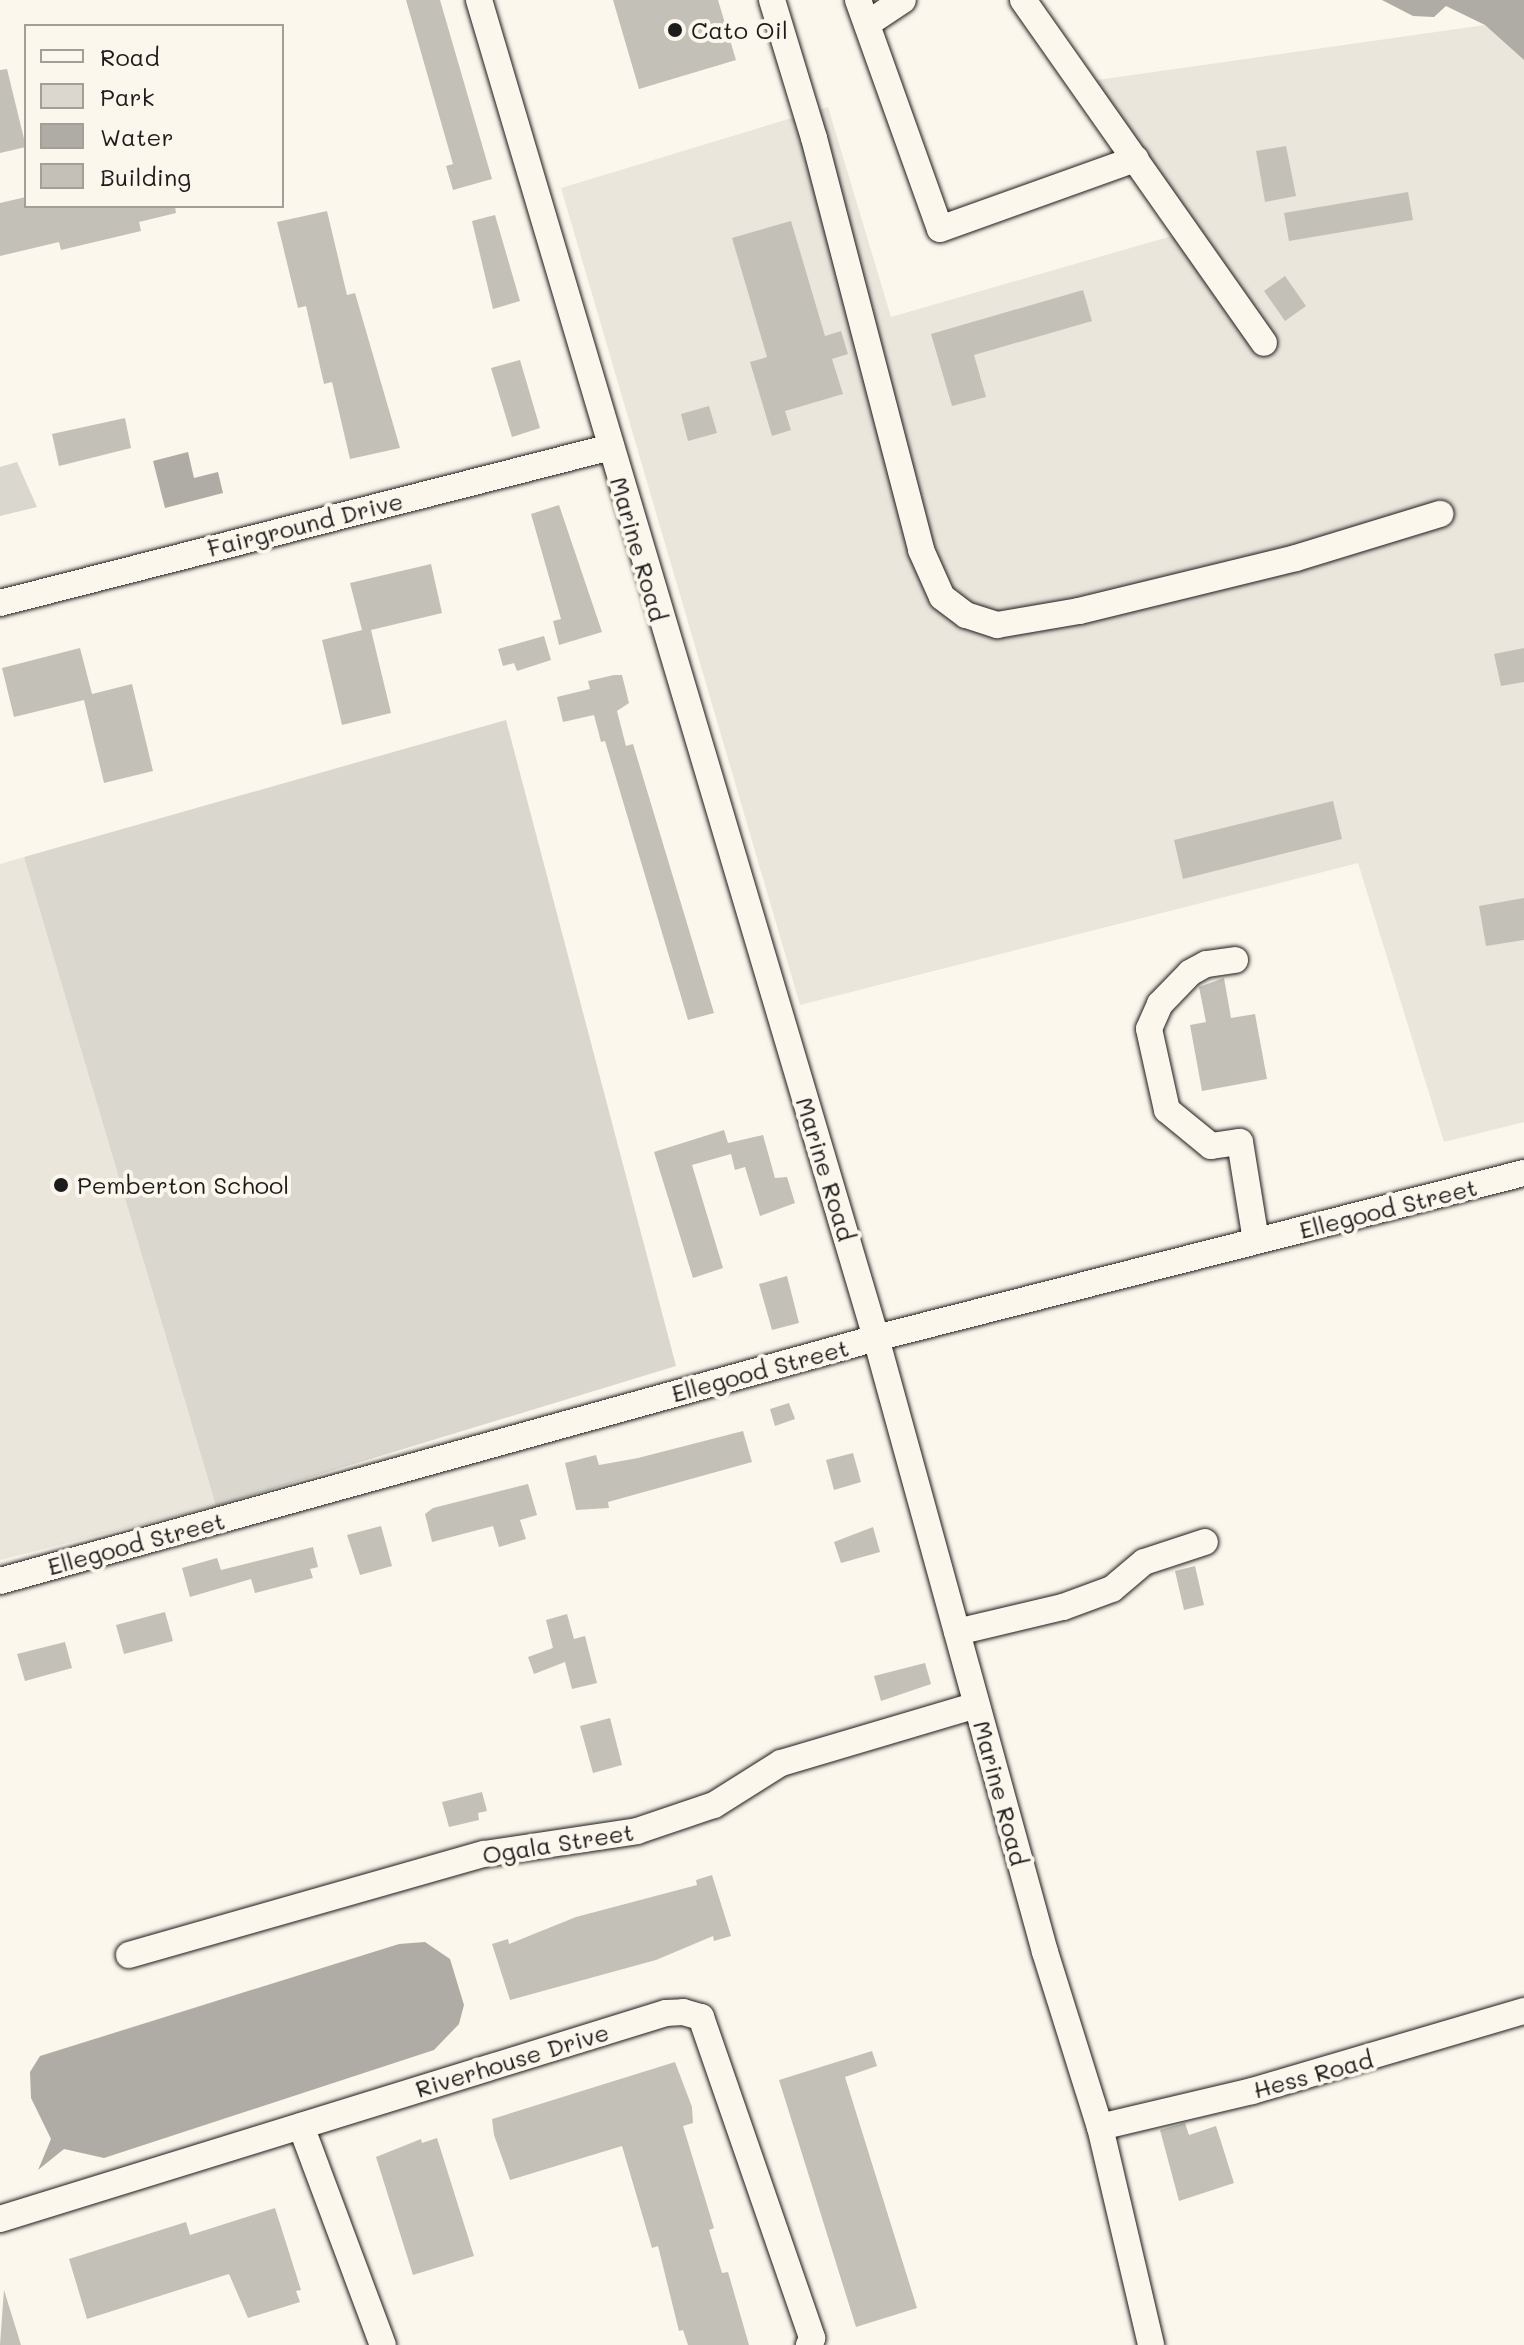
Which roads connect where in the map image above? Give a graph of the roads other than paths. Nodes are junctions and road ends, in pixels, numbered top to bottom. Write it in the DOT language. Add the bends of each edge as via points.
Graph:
graph roads {
  1 [pos="479,0"];
  2 [pos="772,0"];
  3 [pos="903,0"];
  4 [pos="1023,0"];
  5 [pos="862,12"];
  6 [pos="1136,159"];
  7 [pos="1264,343"];
  8 [pos="611,447"];
  9 [pos="1440,514"];
  10 [pos="0,603"];
  11 [pos="1235,960"];
  12 [pos="1524,1173"];
  13 [pos="1256,1241"];
  14 [pos="876,1338"];
  15 [pos="1205,1542"];
  16 [pos="0,1581"];
  17 [pos="957,1632"];
  18 [pos="977,1705"];
  19 [pos="129,1955"];
  20 [pos="1524,2011"];
  21 [pos="301,2126"];
  22 [pos="1100,2127"];
  23 [pos="0,2219"];
  24 [pos="811,2341"];
  25 [pos="383,2345"];
  26 [pos="1151,2345"];
  1 -- 8 [label="street, Marine Road"];
  2 -- 9 [label="street" via="814,138 921,550 942,597 966,615 997,625 1079,611 1296,558"];
  3 -- 5 [label="street"];
  4 -- 6 [label="street"];
  5 -- 6 [label="street" via="940,229"];
  6 -- 7 [label="street"];
  8 -- 10 [label="street, Fairground Drive"];
  8 -- 14 [label="street, Marine Road"];
  11 -- 13 [label="street" via="1206,964 1190,973 1171,989 1149,1029 1167,1110 1211,1146 1240,1142"];
  12 -- 13 [label="street, Ellegood Street"];
  13 -- 14 [label="street, Ellegood Street"];
  14 -- 16 [label="street, Ellegood Street"];
  14 -- 17 [label="street, Marine Road"];
  15 -- 17 [label="street" via="1144,1562 1100,1593"];
  17 -- 18 [label="street, Marine Road"];
  18 -- 19 [label="street, Ogala Street" via="781,1763 714,1805 637,1831 484,1854"];
  18 -- 22 [label="street, Marine Road"];
  20 -- 22 [label="street, Hess Road" via="1268,2087"];
  21 -- 23 [label="street, Riverhouse Drive"];
  21 -- 24 [label="street, Riverhouse Drive" via="666,2013 701,2017"];
  21 -- 25 [label="street"];
  22 -- 26 [label="street, Marine Road"];
}
